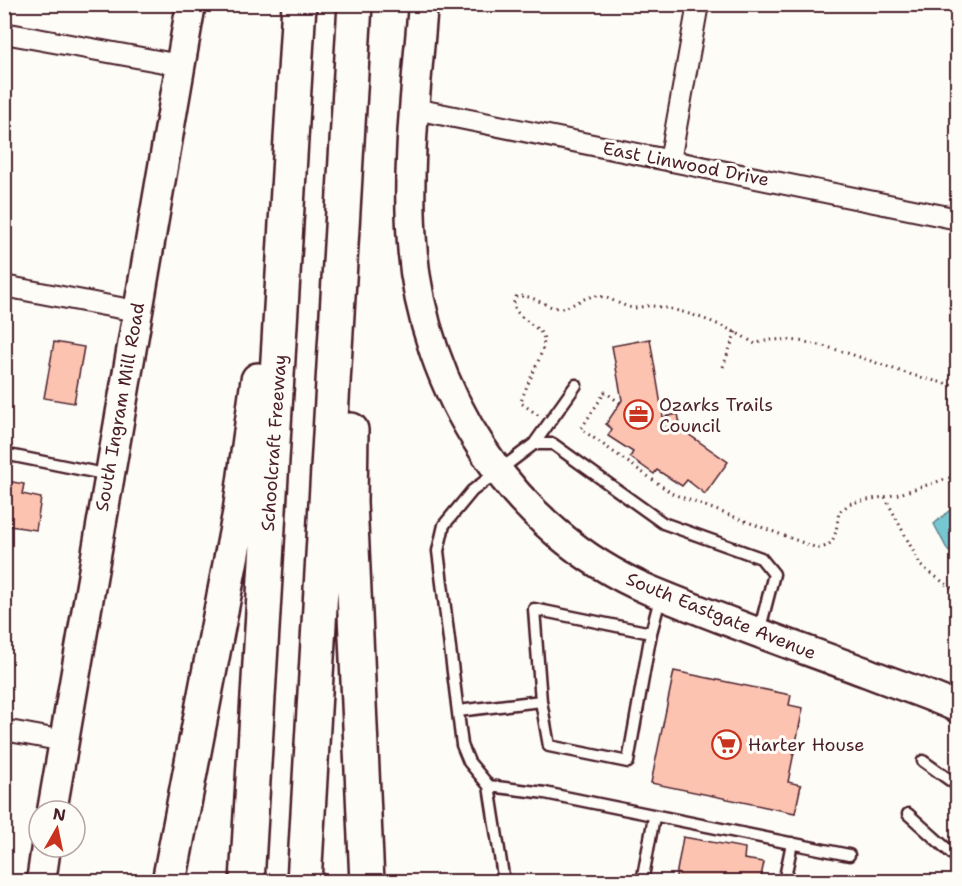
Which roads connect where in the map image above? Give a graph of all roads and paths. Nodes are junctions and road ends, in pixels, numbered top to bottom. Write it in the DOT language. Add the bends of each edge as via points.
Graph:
graph roads {
  1 [pos="191,4"];
  2 [pos="299,4"];
  3 [pos="355,4"];
  4 [pos="423,4"];
  5 [pos="698,4"];
  6 [pos="4,33"];
  7 [pos="180,64"];
  8 [pos="350,92"];
  9 [pos="416,109"];
  10 [pos="290,152"];
  11 [pos="670,161"];
  12 [pos="957,219"];
  13 [pos="4,286"];
  14 [pos="136,310"];
  15 [pos="736,332"];
  16 [pos="723,368"];
  17 [pos="576,385"];
  18 [pos="957,386"];
  19 [pos="620,403"];
  20 [pos="550,422"];
  21 [pos="534,444"];
  22 [pos="4,454"];
  23 [pos="499,472"];
  24 [pos="109,475"];
  25 [pos="957,475"];
  26 [pos="885,497"];
  27 [pos="957,592"];
  28 [pos="661,595"];
  29 [pos="759,632"];
  30 [pos="651,633"];
  31 [pos="541,701"];
  32 [pos="957,708"];
  33 [pos="458,711"];
  34 [pos="4,730"];
  35 [pos="64,741"];
  36 [pos="923,760"];
  37 [pos="489,786"];
  38 [pos="957,786"];
  39 [pos="54,799"];
  40 [pos="908,814"];
  41 [pos="654,817"];
  42 [pos="792,843"];
  43 [pos="849,855"];
  44 [pos="44,859"];
  45 [pos="957,859"];
  46 [pos="41,882"];
  47 [pos="170,882"];
  48 [pos="247,882"];
  49 [pos="303,882"];
  50 [pos="367,882"];
  51 [pos="504,882"];
  52 [pos="642,882"];
  53 [pos="784,882"];
  1 -- 7 [label="street, South Ingram Mill Road"];
  2 -- 10 [label="highway, Schoolcraft Freeway"];
  3 -- 8 [label="highway"];
  4 -- 9 [label="street, South Eastgate Avenue"];
  5 -- 11 [label="street"];
  6 -- 7 [label="street"];
  7 -- 14 [label="street, South Ingram Mill Road"];
  8 -- 49 [label="highway"];
  8 -- 50 [label="highway" via="355,335 350,502"];
  9 -- 11 [label="street, East Linwood Drive"];
  9 -- 23 [label="street, South Eastgate Avenue" via="410,219 424,325 458,407"];
  10 -- 47 [label="highway" via="240,512"];
  10 -- 48 [label="highway, Schoolcraft Freeway"];
  11 -- 12 [label="street, East Linwood Drive"];
  13 -- 14 [label="street"];
  14 -- 24 [label="street, South Ingram Mill Road"];
  15 -- 16 [label="path"];
  15 -- 18 [label="path" via="755,344 769,339 789,340"];
  15 -- 20 [label="path" via="673,309 633,308 599,296 563,309 547,307 531,296 516,297 515,310 545,341 521,403"];
  17 -- 20 [label="lane"];
  19 -- 26 [label="path" via="605,392 580,429 673,494 817,548 832,544 839,512 851,503"];
  20 -- 21 [label="lane"];
  21 -- 23 [label="lane"];
  21 -- 29 [label="lane" via="553,444 663,523 761,558 774,574"];
  22 -- 24 [label="lane"];
  23 -- 28 [label="street, South Eastgate Avenue" via="541,519 582,553"];
  23 -- 33 [label="lane" via="472,491 444,525 438,551"];
  24 -- 35 [label="street, South Ingram Mill Road"];
  25 -- 26 [label="path"];
  26 -- 27 [label="path" via="921,566"];
  28 -- 29 [label="street, South Eastgate Avenue"];
  28 -- 30 [label="lane"];
  29 -- 32 [label="street, South Eastgate Avenue"];
  30 -- 31 [label="lane" via="534,609"];
  30 -- 31 [label="lane" via="628,762 549,746"];
  31 -- 33 [label="lane"];
  33 -- 37 [label="lane" via="465,754"];
  34 -- 35 [label="street"];
  35 -- 39 [label="street, South Ingram Mill Road"];
  36 -- 38 [label="lane"];
  37 -- 41 [label="lane" via="545,793"];
  37 -- 51 [label="lane"];
  40 -- 45 [label="lane"];
  41 -- 42 [label="lane"];
  41 -- 52 [label="lane"];
  42 -- 43 [label="lane"];
  42 -- 53 [label="lane"];
  44 -- 46 [label="street"];
}
